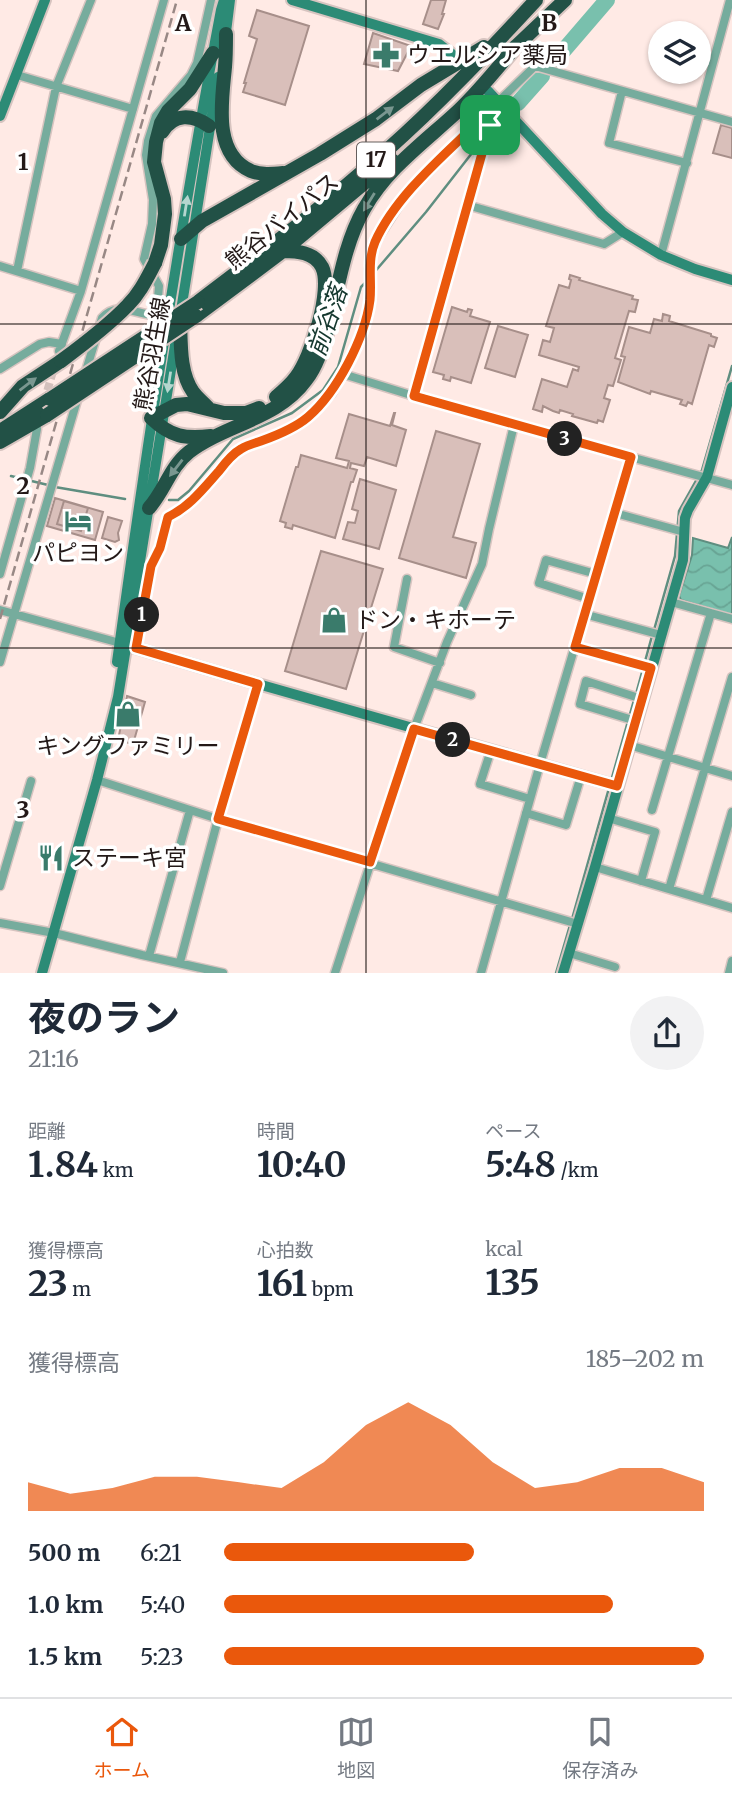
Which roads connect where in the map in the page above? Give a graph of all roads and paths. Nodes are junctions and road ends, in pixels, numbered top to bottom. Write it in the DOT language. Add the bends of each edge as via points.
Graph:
graph roads {
  1 [pos="45,0"];
  2 [pos="92,0"];
  3 [pos="164,0"];
  4 [pos="211,0"];
  5 [pos="227,0"];
  6 [pos="292,0"];
  7 [pos="537,0"];
  8 [pos="565,0"];
  9 [pos="730,0"];
  10 [pos="325,5"];
  11 [pos="508,30"];
  12 [pos="226,34"];
  13 [pos="516,46"];
  14 [pos="213,53"];
  15 [pos="452,54"];
  16 [pos="17,75"];
  17 [pos="56,87"];
  18 [pos="488,91"];
  19 [pos="622,91"];
  20 [pos="499,102"];
  21 [pos="134,109"];
  22 [pos="701,113"];
  23 [pos="0,116"];
  24 [pos="205,122"];
  25 [pos="732,122"];
  26 [pos="490,125"];
  27 [pos="156,142"];
  28 [pos="687,163"];
  29 [pos="284,173"];
  30 [pos="467,205"];
  31 [pos="194,228"];
  32 [pos="623,232"];
  33 [pos="181,239"];
  34 [pos="283,251"];
  35 [pos="661,255"];
  36 [pos="0,266"];
  37 [pos="17,271"];
  38 [pos="732,280"];
  39 [pos="81,291"];
  40 [pos="197,309"];
  41 [pos="180,317"];
  42 [pos="61,352"];
  43 [pos="0,369"];
  44 [pos="343,374"];
  45 [pos="731,393"];
  46 [pos="414,396"];
  47 [pos="210,410"];
  48 [pos="0,412"];
  49 [pos="159,419"];
  50 [pos="514,425"];
  51 [pos="37,429"];
  52 [pos="0,431"];
  53 [pos="216,435"];
  54 [pos="0,442"];
  55 [pos="631,457"];
  56 [pos="707,477"];
  57 [pos="732,485"];
  58 [pos="149,508"];
  59 [pos="615,513"];
  60 [pos="684,533"];
  61 [pos="0,574"];
  62 [pos="596,574"];
  63 [pos="407,579"];
  64 [pos="589,599"];
  65 [pos="671,601"];
  66 [pos="0,610"];
  67 [pos="711,613"];
  68 [pos="14,614"];
  69 [pos="584,614"];
  70 [pos="732,619"];
  71 [pos="661,635"];
  72 [pos="128,646"];
  73 [pos="575,647"];
  74 [pos="0,662"];
  75 [pos="440,663"];
  76 [pos="651,668"];
  77 [pos="732,677"];
  78 [pos="432,683"];
  79 [pos="258,684"];
  80 [pos="471,695"];
  81 [pos="642,699"];
  82 [pos="636,721"];
  83 [pos="414,729"];
  84 [pos="629,745"];
  85 [pos="491,750"];
  86 [pos="668,757"];
  87 [pos="540,764"];
  88 [pos="706,768"];
  89 [pos="581,776"];
  90 [pos="732,776"];
  91 [pos="32,780"];
  92 [pos="97,780"];
  93 [pos="617,786"];
  94 [pos="530,799"];
  95 [pos="190,810"];
  96 [pos="652,810"];
  97 [pos="732,812"];
  98 [pos="526,813"];
  99 [pos="608,818"];
  100 [pos="218,819"];
  101 [pos="370,862"];
  102 [pos="595,867"];
  103 [pos="641,881"];
  104 [pos="0,886"];
  105 [pos="669,890"];
  106 [pos="706,900"];
  107 [pos="501,902"];
  108 [pos="732,908"];
  109 [pos="0,923"];
  110 [pos="578,924"];
  111 [pos="54,933"];
  112 [pos="569,953"];
  113 [pos="149,956"];
  114 [pos="732,961"];
  115 [pos="180,962"];
  116 [pos="615,967"];
  117 [pos="42,972"];
  118 [pos="223,972"];
  119 [pos="335,972"];
  120 [pos="481,972"];
  121 [pos="563,972"];
  122 [pos="729,972"];
  1 -- 16 [label="street"];
  2 -- 17 [label="street"];
  3 -- 21 [label="street"];
  4 -- 68 [label="street" via="197,63 156,116 148,141 153,200 144,259 159,286 157,310 151,314 115,308 102,318"];
  5 -- 12 [label="street, 熊谷羽生線"];
  5 -- 14 [label="street, 熊谷羽生線"];
  6 -- 10 [label="street"];
  7 -- 11 [label="highway, 熊谷バイパス / 17"];
  8 -- 13 [label="highway, 熊谷バイパス / 17"];
  9 -- 22 [label="street"];
  10 -- 15 [label="street" via="439,44"];
  29 -- 11 [label="highway, one-way" via="376,120"];
  11 -- 40 [label="highway, 熊谷バイパス / 17" via="387,150"];
  12 -- 24 [label="street, 熊谷羽生線"];
  12 -- 29 [label="highway" via="222,105 228,148 237,162 251,171"];
  13 -- 34 [label="highway, 熊谷バイパス / 17" via="394,159"];
  13 -- 53 [label="highway, one-way" via="461,108 396,166 364,208 346,253 324,342 308,379 278,406"];
  14 -- 24 [label="street, 熊谷羽生線"];
  14 -- 27 [label="highway" via="160,123"];
  16 -- 17 [label="street"];
  16 -- 23 [label="street"];
  17 -- 21 [label="street"];
  17 -- 37 [label="street"];
  18 -- 20 [label="street"];
  19 -- 20 [label="street" via="535,66"];
  19 -- 22 [label="street"];
  19 -- 28 [label="street" via="609,143"];
  20 -- 26 [label="street"];
  20 -- 32 [label="street"];
  21 -- 39 [label="street"];
  22 -- 25 [label="street"];
  22 -- 28 [label="street"];
  24 -- 27 [label="highway" via="187,116 174,119"];
  24 -- 31 [label="street, 熊谷羽生線"];
  33 -- 24 [label="street, 熊谷羽生線, one-way"];
  26 -- 30 [label="street"];
  26 -- 44 [label="street" via="475,125 405,196 374,244 370,300"];
  27 -- 42 [label="highway, bridge" via="154,162 165,214 155,263 129,304 88,341"];
  28 -- 35 [label="street"];
  29 -- 31 [label="highway"];
  30 -- 32 [label="street" via="604,244"];
  30 -- 46 [label="street"];
  31 -- 33 [label="highway"];
  31 -- 41 [label="street, 熊谷羽生線"];
  32 -- 35 [label="street"];
  33 -- 49 [label="street, 熊谷羽生線"];
  34 -- 40 [label="highway, 熊谷バイパス / 17"];
  34 -- 47 [label="highway" via="307,254 322,268 323,303 313,346 296,377 263,406 246,413"];
  35 -- 38 [label="street"];
  36 -- 37 [label="street"];
  37 -- 39 [label="street"];
  39 -- 42 [label="street"];
  40 -- 52 [label="highway, 熊谷バイパス / 17, bridge"];
  40 -- 54 [label="highway, 熊谷バイパス / 17, bridge" via="152,347"];
  41 -- 47 [label="highway" via="186,377 192,392"];
  41 -- 49 [label="street, 熊谷羽生線, one-way"];
  42 -- 43 [label="street" via="49,342 40,344"];
  48 -- 42 [label="highway, one-way"];
  44 -- 46 [label="street"];
  44 -- 72 [label="street" via="332,393 307,418 242,448 202,491 168,517"];
  45 -- 56 [label="street"];
  46 -- 50 [label="street"];
  47 -- 49 [label="highway" via="176,405"];
  49 -- 53 [label="highway" via="181,437"];
  49 -- 58 [label="street, 熊谷羽生線"];
  49 -- 72 [label="street, 熊谷羽生線"];
  50 -- 55 [label="street"];
  50 -- 75 [label="street" via="482,564"];
  51 -- 61 [label="street"];
  53 -- 58 [label="highway, one-way" via="175,466"];
  55 -- 56 [label="street"];
  55 -- 59 [label="street"];
  56 -- 57 [label="street"];
  56 -- 60 [label="street" via="688,510"];
  58 -- 72 [label="street, 熊谷羽生線"];
  59 -- 60 [label="street"];
  59 -- 62 [label="street"];
  60 -- 65 [label="street" via="683,560"];
  62 -- 64 [label="street"];
  62 -- 64 [label="street" via="546,559 539,583"];
  63 -- 75 [label="street" via="394,647"];
  64 -- 69 [label="street"];
  65 -- 67 [label="street"];
  65 -- 71 [label="street"];
  66 -- 68 [label="street"];
  67 -- 70 [label="street"];
  67 -- 86 [label="street"];
  68 -- 72 [label="street"];
  68 -- 74 [label="street"];
  69 -- 71 [label="street"];
  69 -- 73 [label="street"];
  71 -- 76 [label="street"];
  72 -- 79 [label="street"];
  72 -- 92 [label="street, 熊谷羽生線"];
  73 -- 76 [label="street"];
  73 -- 87 [label="street"];
  75 -- 78 [label="street"];
  76 -- 81 [label="street"];
  77 -- 88 [label="street"];
  78 -- 80 [label="street"];
  78 -- 83 [label="street"];
  79 -- 83 [label="street"];
  79 -- 100 [label="street"];
  81 -- 82 [label="street"];
  81 -- 82 [label="street" via="586,681 580,704"];
  82 -- 84 [label="street"];
  83 -- 85 [label="street"];
  83 -- 101 [label="street"];
  84 -- 86 [label="street"];
  84 -- 93 [label="street"];
  85 -- 87 [label="street"];
  85 -- 94 [label="street" via="480,784"];
  86 -- 88 [label="street"];
  86 -- 96 [label="street"];
  87 -- 89 [label="street"];
  87 -- 94 [label="street"];
  88 -- 90 [label="street"];
  88 -- 105 [label="street"];
  89 -- 93 [label="street"];
  89 -- 98 [label="street" via="566,825"];
  91 -- 104 [label="street"];
  92 -- 95 [label="street"];
  92 -- 111 [label="street, 熊谷羽生線"];
  93 -- 99 [label="street"];
  94 -- 98 [label="street"];
  95 -- 100 [label="street"];
  95 -- 113 [label="street"];
  97 -- 106 [label="street"];
  98 -- 107 [label="street"];
  99 -- 102 [label="street"];
  99 -- 103 [label="street" via="655,832"];
  100 -- 101 [label="street"];
  100 -- 115 [label="street"];
  101 -- 107 [label="street"];
  101 -- 119 [label="street"];
  102 -- 103 [label="street"];
  102 -- 110 [label="street"];
  103 -- 105 [label="street"];
  105 -- 106 [label="street"];
  106 -- 108 [label="street"];
  107 -- 110 [label="street"];
  107 -- 120 [label="street"];
  109 -- 111 [label="street"];
  110 -- 112 [label="street"];
  111 -- 113 [label="street"];
  111 -- 117 [label="street, 熊谷羽生線"];
  112 -- 116 [label="street"];
  112 -- 121 [label="street"];
  113 -- 115 [label="street"];
  114 -- 122 [label="street"];
  115 -- 118 [label="street"];
}
